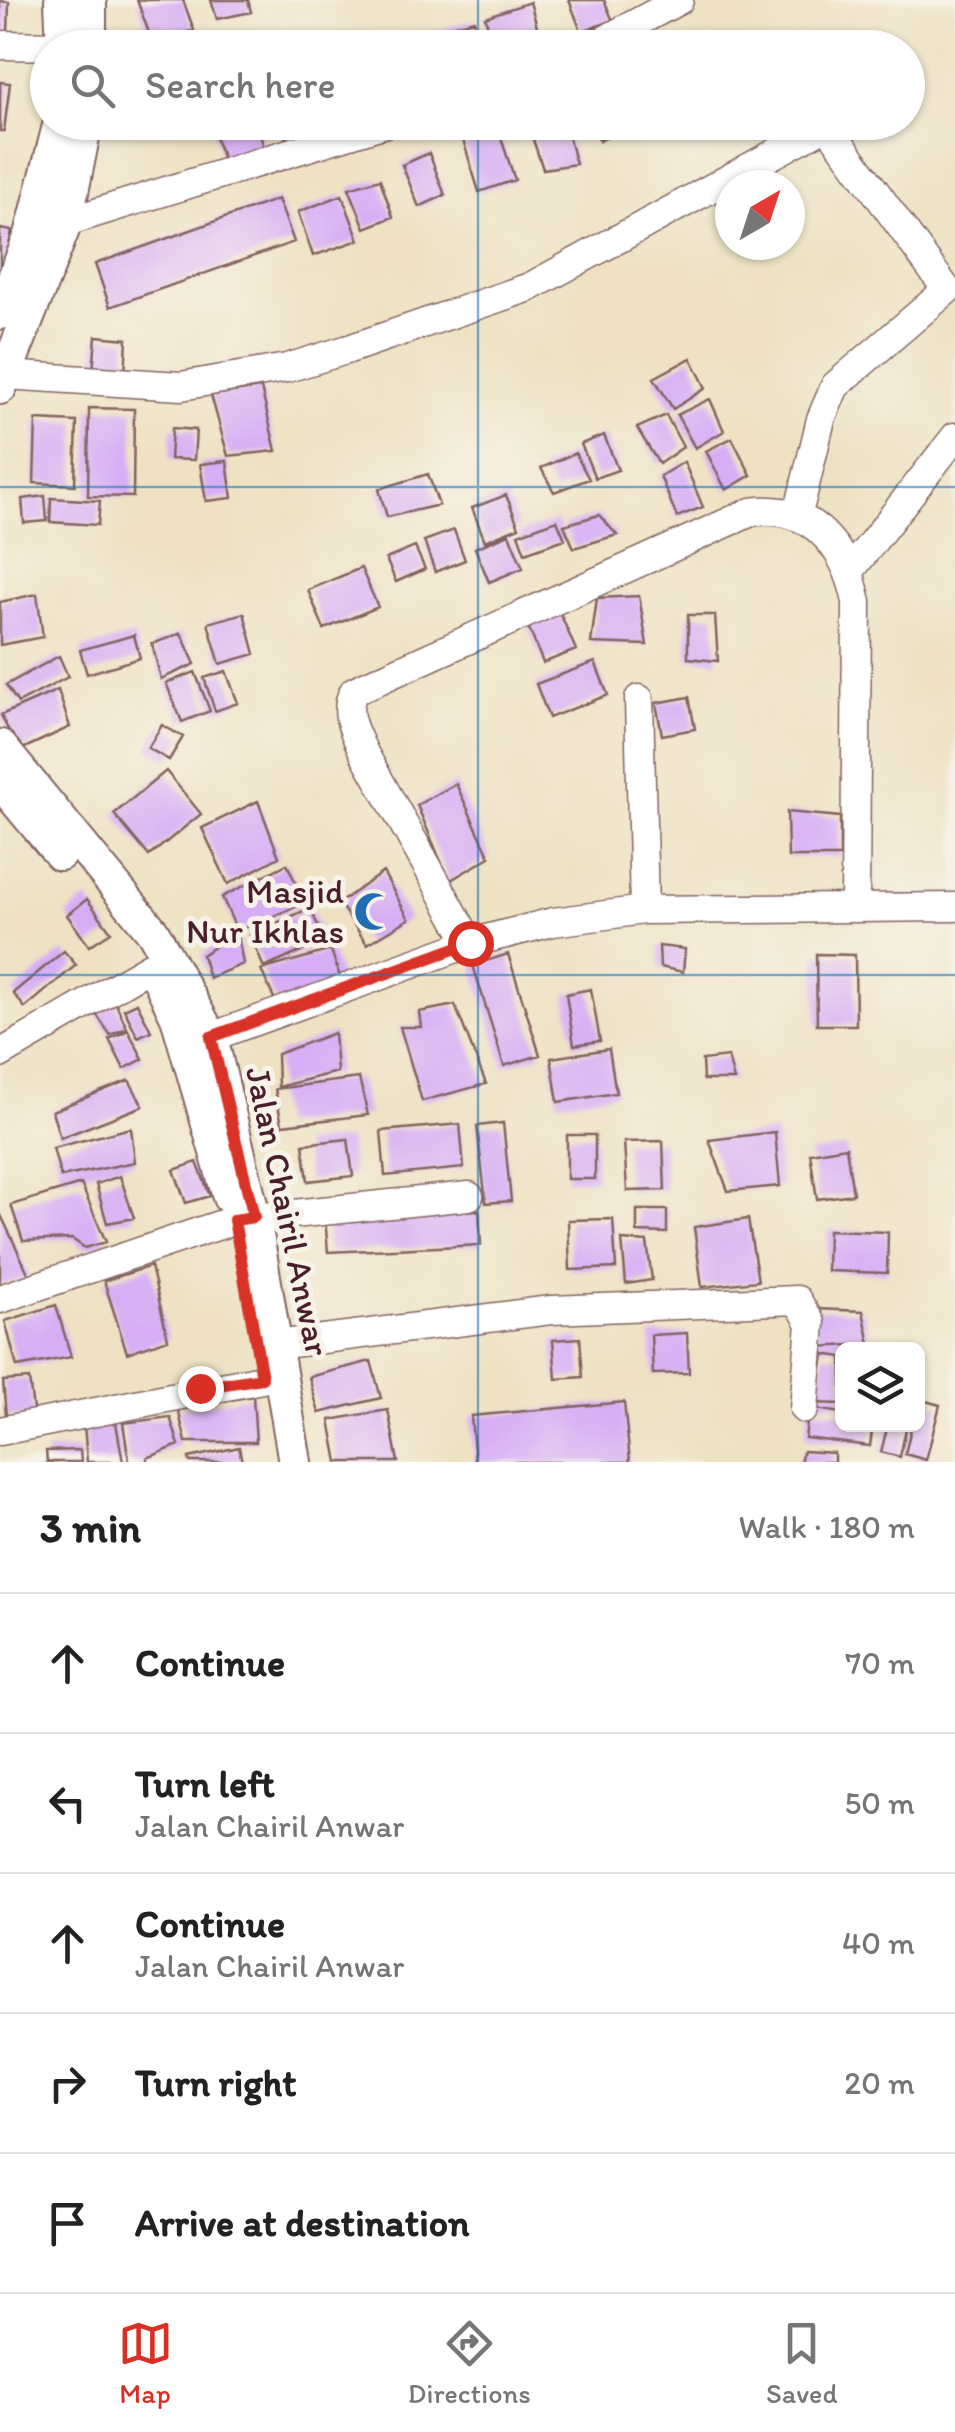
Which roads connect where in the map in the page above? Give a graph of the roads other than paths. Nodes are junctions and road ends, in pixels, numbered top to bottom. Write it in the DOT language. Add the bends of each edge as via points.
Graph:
graph roads {
  1 [pos="61,0"];
  2 [pos="90,0"];
  3 [pos="678,0"];
  4 [pos="62,30"];
  5 [pos="90,30"];
  6 [pos="623,30"];
  7 [pos="0,45"];
  8 [pos="30,46"];
  9 [pos="58,140"];
  10 [pos="80,140"];
  11 [pos="327,140"];
  12 [pos="799,140"];
  13 [pos="837,140"];
  14 [pos="51,220"];
  15 [pos="0,313"];
  16 [pos="2,382"];
  17 [pos="955,437"];
  18 [pos="798,514"];
  19 [pos="849,572"];
  20 [pos="639,699"];
  21 [pos="0,746"];
  22 [pos="0,782"];
  23 [pos="855,906"];
  24 [pos="955,907"];
  25 [pos="644,910"];
  26 [pos="470,943"];
  27 [pos="153,965"];
  28 [pos="211,1037"];
  29 [pos="0,1054"];
  30 [pos="469,1196"];
  31 [pos="244,1219"];
  32 [pos="0,1298"];
  33 [pos="276,1345"];
  34 [pos="262,1378"];
  35 [pos="804,1409"];
  36 [pos="0,1431"];
  37 [pos="279,1462"];
  38 [pos="295,1462"];
  1 -- 4 [label="main road"];
  2 -- 5 [label="main road"];
  3 -- 6 [label="street"];
  7 -- 8 [label="street"];
  9 -- 14 [label="main road"];
  10 -- 14 [label="main road"];
  11 -- 14 [label="street"];
  12 -- 16 [label="street" via="530,287 349,350 181,386"];
  13 -- 18 [label="street" via="947,290 835,386"];
  14 -- 15 [label="main road"];
  14 -- 16 [label="main road"];
  17 -- 19 [label="street"];
  18 -- 19 [label="street" via="822,531"];
  18 -- 26 [label="street" via="751,512 350,695 350,722 364,753"];
  19 -- 23 [label="street" via="857,602"];
  20 -- 25 [label="street"];
  21 -- 28 [label="main road, Jalan Chairil Anwar" via="153,932"];
  22 -- 27 [label="main road, Jalan Chairil Anwar"];
  23 -- 24 [label="street"];
  23 -- 25 [label="street"];
  25 -- 26 [label="street" via="553,922"];
  26 -- 28 [label="street"];
  27 -- 29 [label="street"];
  27 -- 31 [label="main road, Jalan Chairil Anwar"];
  28 -- 31 [label="main road, Jalan Chairil Anwar"];
  30 -- 31 [label="street"];
  31 -- 32 [label="street"];
  31 -- 33 [label="main road, Jalan Chairil Anwar"];
  31 -- 34 [label="main road, Jalan Chairil Anwar"];
  33 -- 35 [label="street" via="551,1310 797,1300 810,1323"];
  33 -- 38 [label="main road, Jalan Chairil Anwar"];
  34 -- 36 [label="street"];
  34 -- 37 [label="main road, Jalan Chairil Anwar"];
}
